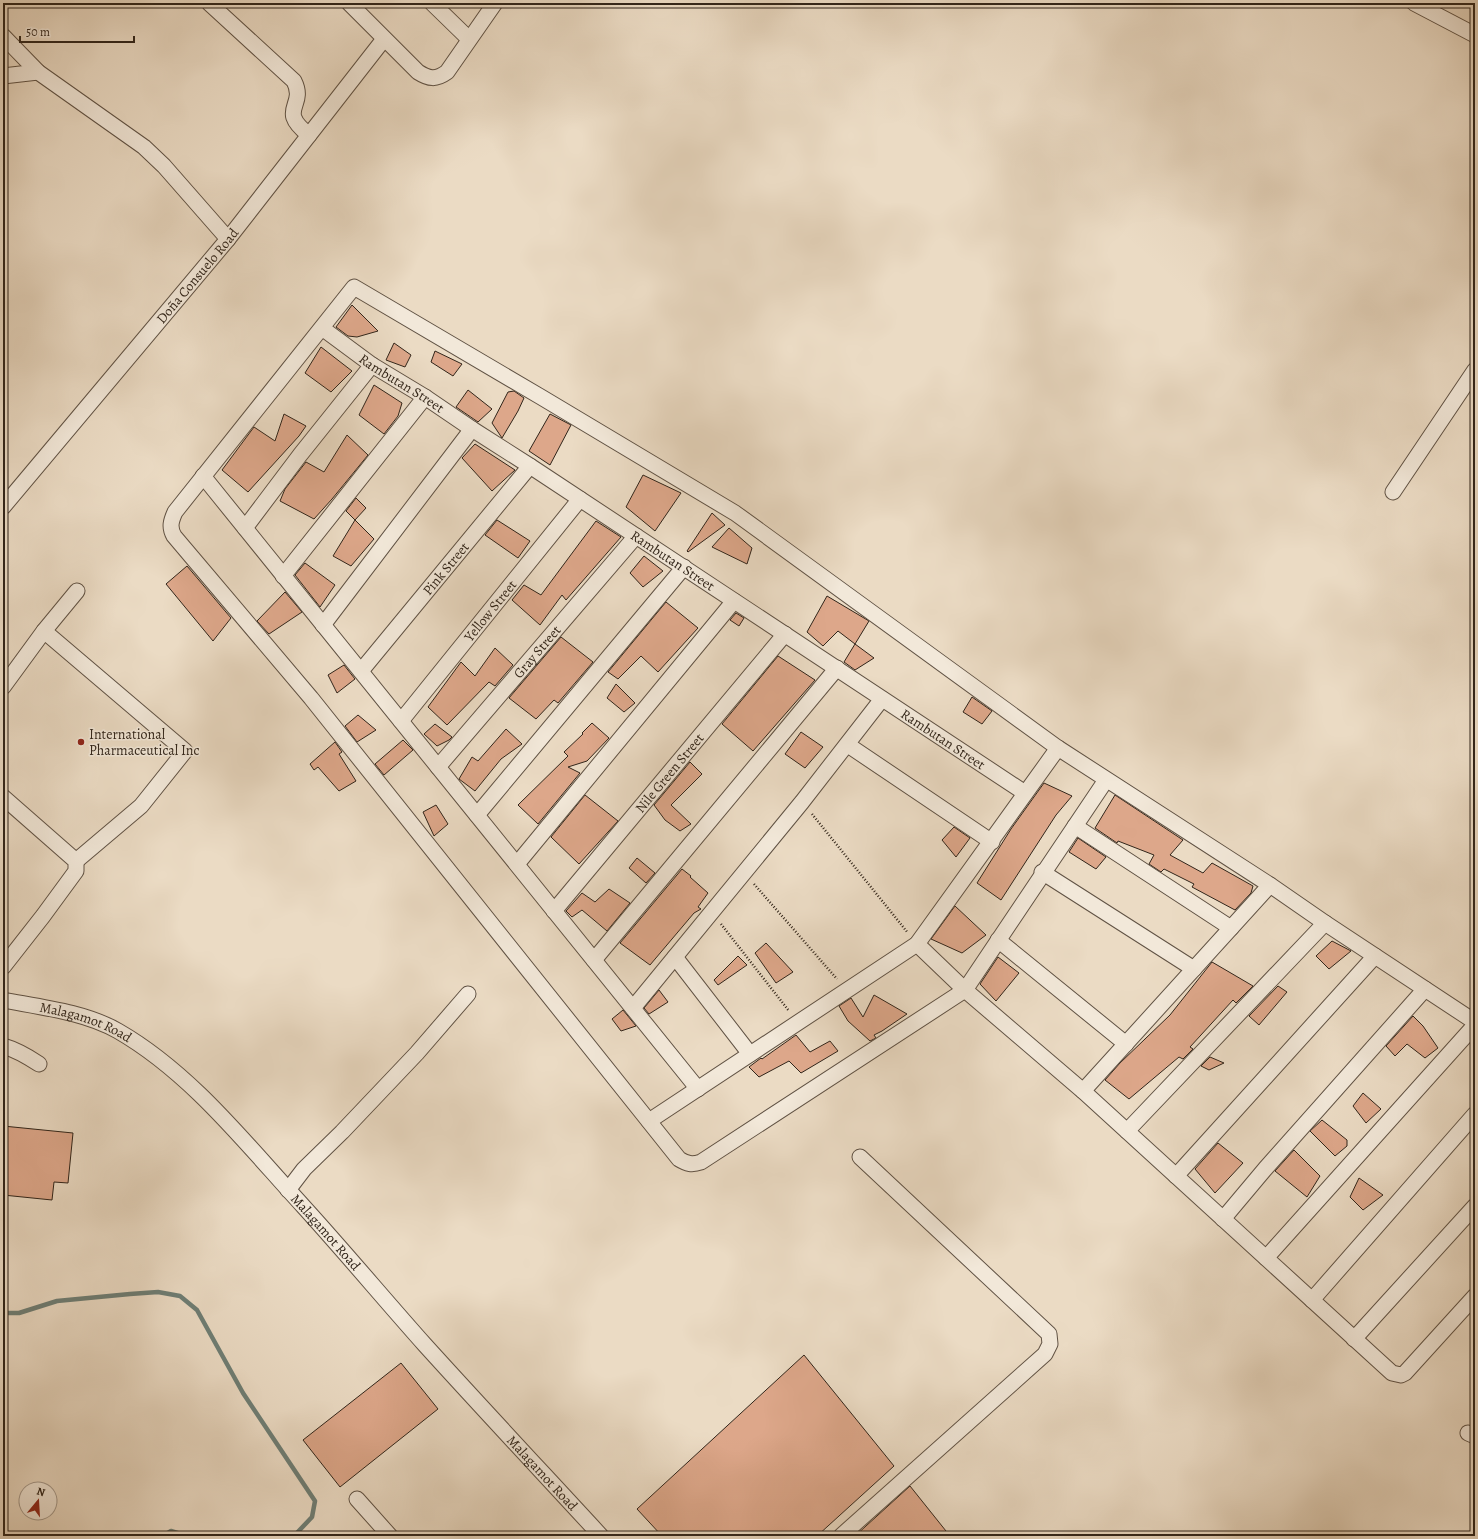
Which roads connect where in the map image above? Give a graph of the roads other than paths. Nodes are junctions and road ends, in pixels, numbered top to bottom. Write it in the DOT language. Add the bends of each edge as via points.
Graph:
graph roads {
  1 [pos="209,3"];
  2 [pos="349,3"];
  3 [pos="432,3"];
  4 [pos="495,3"];
  5 [pos="1414,3"];
  6 [pos="1475,35"];
  7 [pos="3,36"];
  8 [pos="384,39"];
  9 [pos="469,39"];
  10 [pos="38,72"];
  11 [pos="3,76"];
  12 [pos="309,135"];
  13 [pos="228,239"];
  14 [pos="322,328"];
  15 [pos="372,365"];
  16 [pos="1475,370"];
  17 [pos="425,397"];
  18 [pos="472,429"];
  19 [pos="530,466"];
  20 [pos="203,476"];
  21 [pos="1394,492"];
  22 [pos="580,499"];
  23 [pos="3,507"];
  24 [pos="245,528"];
  25 [pos="636,536"];
  26 [pos="684,567"];
  27 [pos="283,576"];
  28 [pos="77,591"];
  29 [pos="734,600"];
  30 [pos="323,625"];
  31 [pos="44,631"];
  32 [pos="785,634"];
  33 [pos="837,668"];
  34 [pos="361,671"];
  35 [pos="3,687"];
  36 [pos="882,699"];
  37 [pos="401,721"];
  38 [pos="848,745"];
  39 [pos="1058,748"];
  40 [pos="438,767"];
  41 [pos="1106,780"];
  42 [pos="1025,793"];
  43 [pos="3,797"];
  44 [pos="477,815"];
  45 [pos="1074,826"];
  46 [pos="992,842"];
  47 [pos="76,862"];
  48 [pos="517,864"];
  49 [pos="1042,872"];
  50 [pos="1270,885"];
  51 [pos="554,911"];
  52 [pos="1325,923"];
  53 [pos="1231,928"];
  54 [pos="998,940"];
  55 [pos="917,944"];
  56 [pos="1375,956"];
  57 [pos="675,957"];
  58 [pos="594,960"];
  59 [pos="3,967"];
  60 [pos="1194,968"];
  61 [pos="1425,989"];
  62 [pos="964,990"];
  63 [pos="468,994"];
  64 [pos="3,1000"];
  65 [pos="633,1008"];
  66 [pos="1475,1022"];
  67 [pos="1475,1025"];
  68 [pos="1126,1044"];
  69 [pos="3,1046"];
  70 [pos="750,1054"];
  71 [pos="39,1064"];
  72 [pos="698,1089"];
  73 [pos="1083,1091"];
  74 [pos="1475,1114"];
  75 [pos="649,1121"];
  76 [pos="1127,1131"];
  77 [pos="860,1157"];
  78 [pos="1176,1176"];
  79 [pos="288,1190"];
  80 [pos="1475,1206"];
  81 [pos="1223,1219"];
  82 [pos="1266,1258"];
  83 [pos="1475,1296"];
  84 [pos="1312,1300"];
  85 [pos="1354,1339"];
  86 [pos="357,1499"];
  87 [pos="390,1536"];
  88 [pos="601,1536"];
  89 [pos="841,1536"];
  1 -- 12 [label="street" via="294,81 297,88 294,120"];
  2 -- 8 [label="street"];
  3 -- 9 [label="street"];
  4 -- 9 [label="street"];
  5 -- 6 [label="street"];
  7 -- 10 [label="street"];
  8 -- 9 [label="street" via="418,72 432,79 447,72"];
  8 -- 12 [label="street, Doña Consuelo Road"];
  10 -- 11 [label="street"];
  10 -- 13 [label="street" via="144,146"];
  12 -- 13 [label="street, Doña Consuelo Road"];
  13 -- 23 [label="street, Doña Consuelo Road"];
  14 -- 15 [label="street, Rambutan Street"];
  14 -- 20 [label="street"];
  14 -- 39 [label="street" via="354,287 735,513"];
  15 -- 17 [label="street, Rambutan Street"];
  15 -- 24 [label="street"];
  16 -- 21 [label="street"];
  17 -- 18 [label="street, Rambutan Street"];
  17 -- 27 [label="street"];
  18 -- 19 [label="street, Rambutan Street"];
  18 -- 30 [label="street"];
  19 -- 22 [label="street, Rambutan Street"];
  19 -- 34 [label="street, Pink Street"];
  20 -- 24 [label="street"];
  20 -- 75 [label="street" via="170,522 174,536 311,698"];
  22 -- 25 [label="street, Rambutan Street"];
  22 -- 37 [label="street, Yellow Street"];
  24 -- 27 [label="street"];
  25 -- 26 [label="street, Rambutan Street"];
  25 -- 40 [label="street, Gray Street"];
  26 -- 29 [label="street, Rambutan Street"];
  26 -- 44 [label="street"];
  27 -- 30 [label="street"];
  28 -- 31 [label="street"];
  29 -- 32 [label="street, Rambutan Street"];
  29 -- 48 [label="street"];
  30 -- 34 [label="street"];
  31 -- 35 [label="street"];
  31 -- 47 [label="street" via="184,751 141,806"];
  32 -- 33 [label="street, Rambutan Street"];
  32 -- 51 [label="street, Nile Green Street"];
  33 -- 36 [label="street, Rambutan Street"];
  33 -- 58 [label="street"];
  34 -- 37 [label="street"];
  36 -- 38 [label="street"];
  36 -- 42 [label="street, Rambutan Street"];
  37 -- 40 [label="street"];
  38 -- 46 [label="street"];
  38 -- 57 [label="street"];
  39 -- 41 [label="street"];
  39 -- 42 [label="street"];
  40 -- 44 [label="street"];
  41 -- 45 [label="street"];
  41 -- 50 [label="street"];
  42 -- 46 [label="street"];
  43 -- 47 [label="street"];
  44 -- 48 [label="street"];
  45 -- 49 [label="street"];
  45 -- 53 [label="street"];
  46 -- 55 [label="street"];
  47 -- 59 [label="street" via="76,871"];
  48 -- 51 [label="street"];
  49 -- 54 [label="street"];
  49 -- 60 [label="street"];
  50 -- 52 [label="street"];
  50 -- 53 [label="street"];
  51 -- 58 [label="street"];
  52 -- 56 [label="street"];
  52 -- 76 [label="street"];
  53 -- 60 [label="street"];
  54 -- 62 [label="street"];
  54 -- 68 [label="street"];
  55 -- 62 [label="street"];
  55 -- 70 [label="street"];
  56 -- 61 [label="street"];
  56 -- 78 [label="street"];
  57 -- 65 [label="street"];
  57 -- 70 [label="street"];
  58 -- 65 [label="street"];
  60 -- 68 [label="street"];
  61 -- 66 [label="street"];
  61 -- 81 [label="street"];
  62 -- 73 [label="street"];
  62 -- 75 [label="street" via="701,1162 687,1164 679,1160"];
  63 -- 79 [label="street" via="417,1054 304,1169"];
  64 -- 79 [label="street, Malagamot Road" via="90,1019 116,1029 141,1045 177,1072"];
  65 -- 72 [label="street"];
  67 -- 82 [label="street"];
  68 -- 73 [label="street"];
  69 -- 71 [label="street" via="16,1050"];
  70 -- 72 [label="street"];
  72 -- 75 [label="street"];
  73 -- 76 [label="street"];
  74 -- 84 [label="street"];
  76 -- 78 [label="street"];
  77 -- 89 [label="street" via="1049,1334 1050,1344 1045,1354"];
  78 -- 81 [label="street"];
  79 -- 88 [label="street, Malagamot Road"];
  80 -- 85 [label="street"];
  81 -- 82 [label="street"];
  82 -- 84 [label="street"];
  83 -- 85 [label="street" via="1401,1375 1392,1372"];
  84 -- 85 [label="street"];
  86 -- 87 [label="street"];
}
